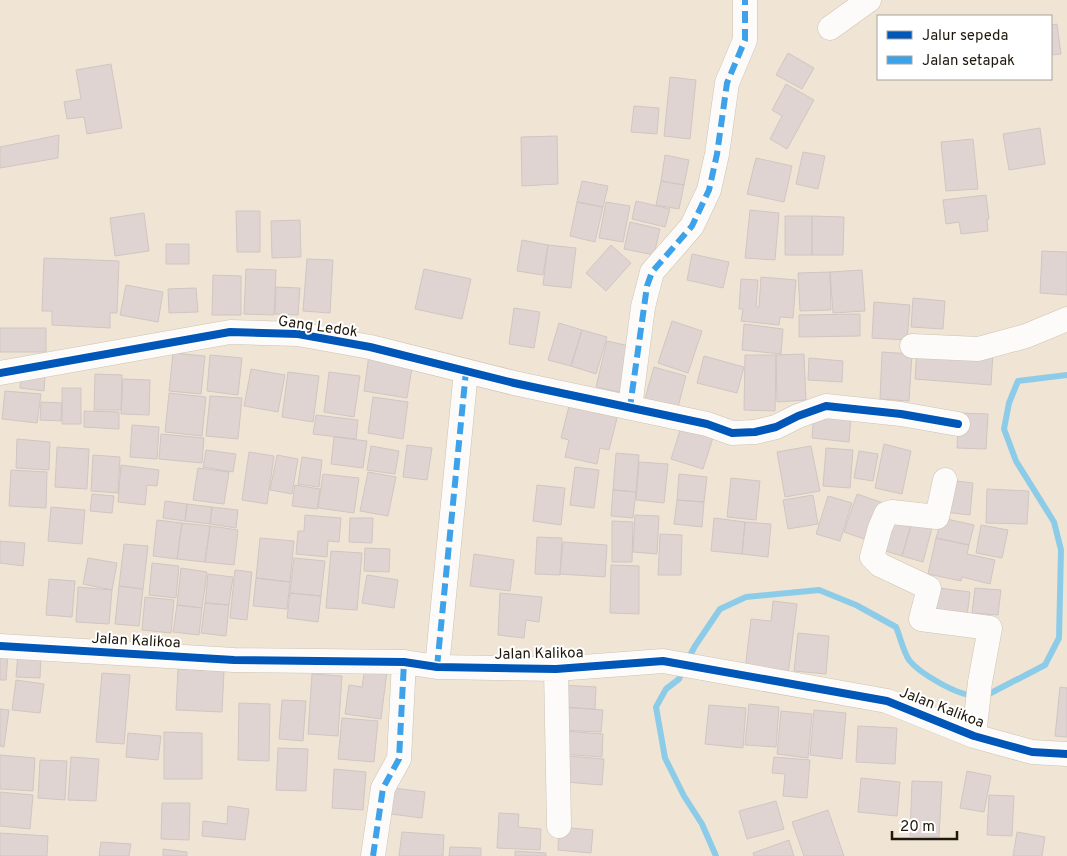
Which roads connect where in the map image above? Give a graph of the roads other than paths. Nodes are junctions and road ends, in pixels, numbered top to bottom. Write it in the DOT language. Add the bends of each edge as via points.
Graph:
graph roads {
  1 [pos="745,0"];
  2 [pos="869,0"];
  3 [pos="830,28"];
  4 [pos="1067,319"];
  5 [pos="912,346"];
  6 [pos="466,371"];
  7 [pos="0,373"];
  8 [pos="630,407"];
  9 [pos="958,424"];
  10 [pos="945,480"];
  11 [pos="0,646"];
  12 [pos="404,662"];
  13 [pos="437,667"];
  14 [pos="556,669"];
  15 [pos="974,736"];
  16 [pos="1067,754"];
  17 [pos="559,826"];
  18 [pos="373,856"];
  1 -- 8 [label="street" via="745,40 727,83 709,190 692,226 652,272 643,307"];
  2 -- 3 [label="street"];
  4 -- 5 [label="street" via="1026,336 978,349"];
  6 -- 7 [label="street, Gang Ledok" via="370,347 298,334 230,332"];
  6 -- 8 [label="street, Gang Ledok"];
  6 -- 13 [label="street"];
  8 -- 9 [label="street, Gang Ledok" via="707,424 732,433 776,427 826,406"];
  10 -- 15 [label="street" via="936,517 886,514 872,557 880,565 929,588 922,620 990,628"];
  11 -- 12 [label="street, Jalan Kalikoa" via="234,660"];
  12 -- 13 [label="street, Jalan Kalikoa"];
  12 -- 18 [label="street" via="399,759 383,788"];
  13 -- 14 [label="street, Jalan Kalikoa"];
  14 -- 15 [label="street, Jalan Kalikoa" via="663,660 887,700"];
  14 -- 17 [label="street"];
  15 -- 16 [label="street, Jalan Kalikoa" via="1032,752"];
}
